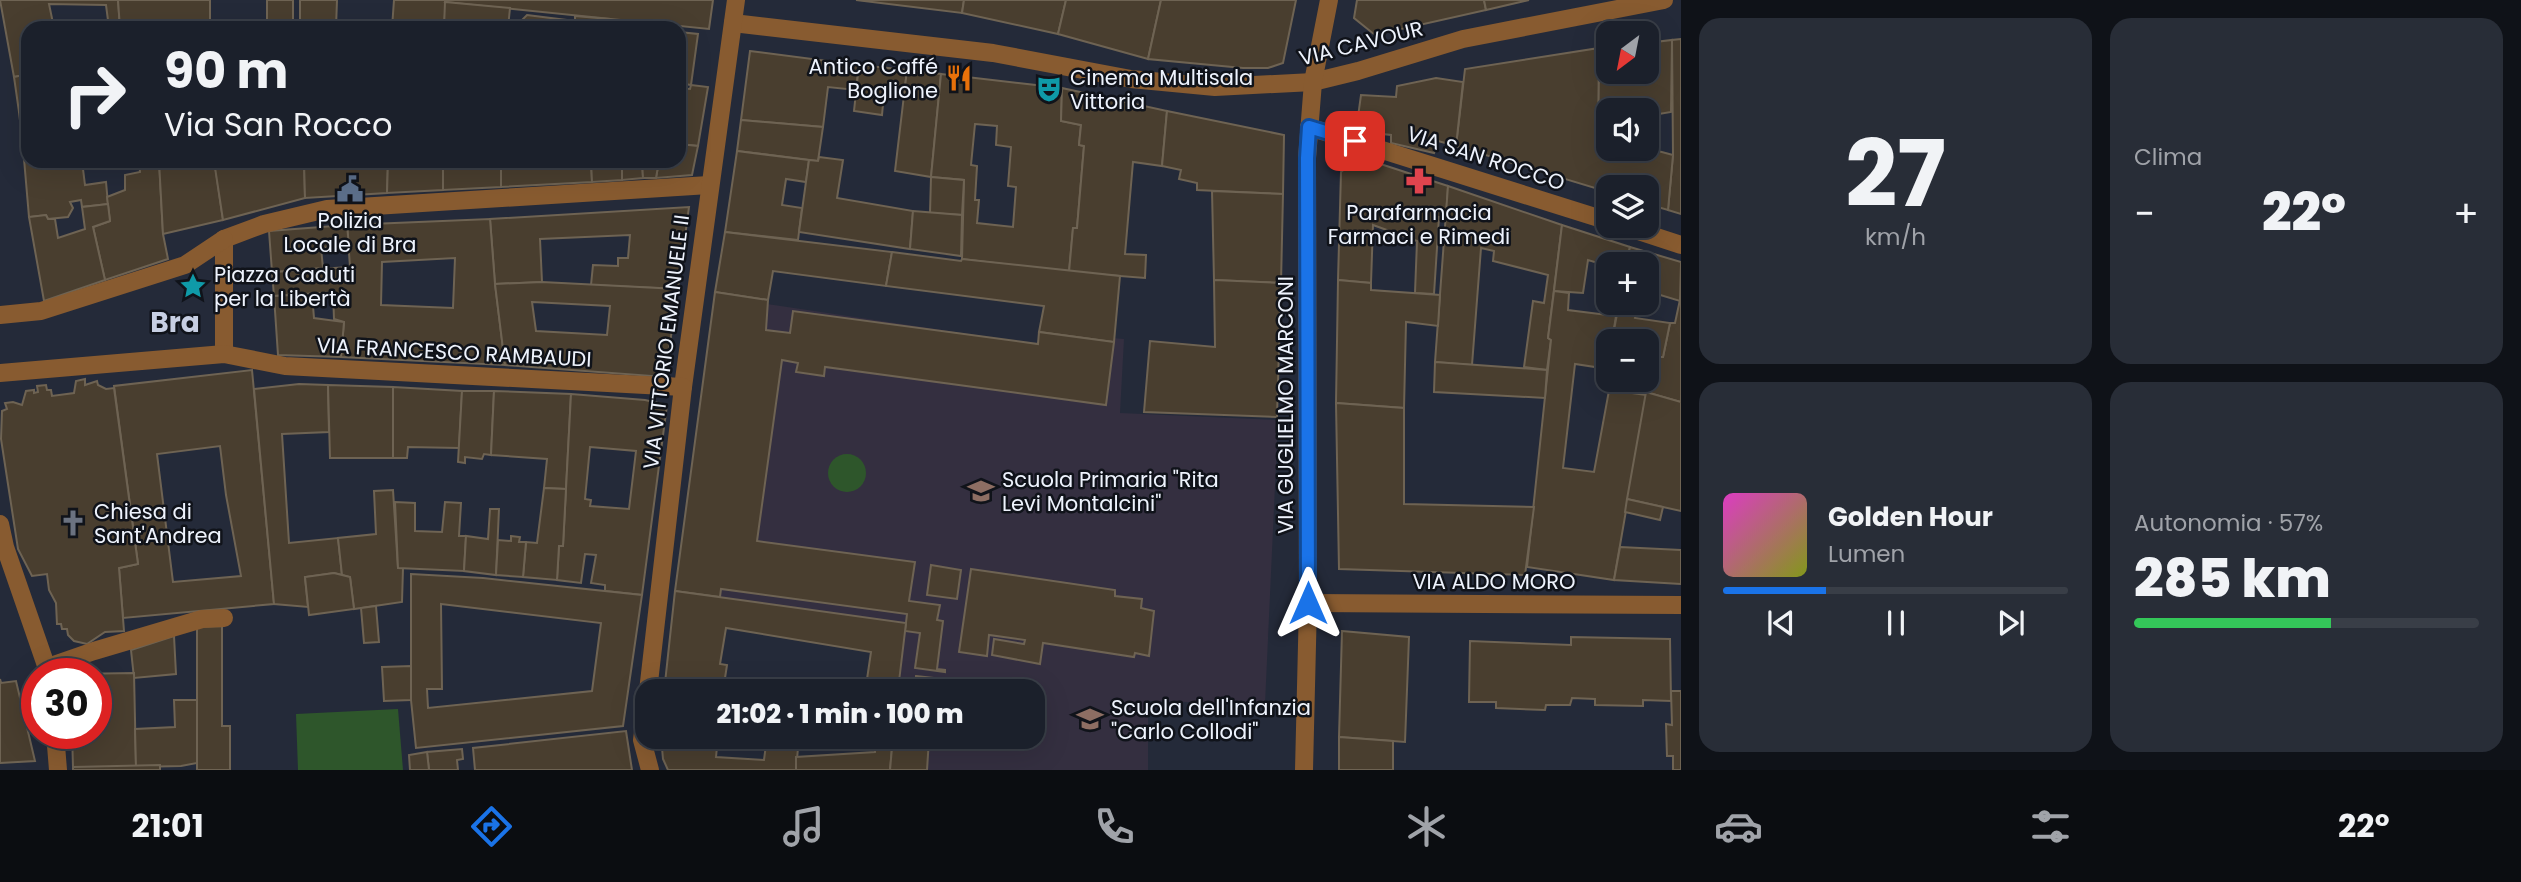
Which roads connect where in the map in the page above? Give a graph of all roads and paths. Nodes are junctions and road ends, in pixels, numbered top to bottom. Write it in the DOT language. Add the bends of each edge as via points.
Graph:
graph roads {
  1 [pos="736,0"];
  2 [pos="1329,0"];
  3 [pos="1664,0"];
  4 [pos="733,23"];
  5 [pos="1313,82"];
  6 [pos="1309,127"];
  7 [pos="709,185"];
  8 [pos="1596,217"];
  9 [pos="1659,237"];
  10 [pos="223,239"];
  11 [pos="1681,244"];
  12 [pos="0,315"];
  13 [pos="224,354"];
  14 [pos="0,373"];
  15 [pos="682,387"];
  16 [pos="0,524"];
  17 [pos="1308,603"];
  18 [pos="1681,605"];
  19 [pos="224,618"];
  20 [pos="44,658"];
  21 [pos="78,658"];
  22 [pos="650,679"];
  23 [pos="56,749"];
  24 [pos="644,749"];
  25 [pos="58,770"];
  26 [pos="650,770"];
  27 [pos="1304,770"];
  1 -- 4 [label="street, VIA VITTORIO EMANUELE II"];
  2 -- 5 [label="street, VIA GUGLIELMO MARCONI"];
  3 -- 5 [label="street, VIA CAVOUR" via="1463,39"];
  4 -- 5 [label="street, VIA CAVOUR" via="993,53 1131,79 1215,87"];
  4 -- 7 [label="street, VIA VITTORIO EMANUELE II"];
  5 -- 6 [label="street, VIA GUGLIELMO MARCONI"];
  6 -- 8 [label="street, VIA SAN ROCCO"];
  6 -- 17 [label="street, VIA GUGLIELMO MARCONI"];
  7 -- 10 [label="street" via="327,209"];
  7 -- 15 [label="street, VIA VITTORIO EMANUELE II"];
  9 -- 11 [label="street"];
  10 -- 12 [label="street" via="185,265 41,311"];
  10 -- 13 [label="street"];
  13 -- 14 [label="street"];
  13 -- 15 [label="street, VIA FRANCESCO RAMBAUDI" via="285,366"];
  15 -- 22 [label="street, VIA VITTORIO EMANUELE II"];
  16 -- 20 [label="street"];
  17 -- 18 [label="street, VIA ALDO MORO"];
  17 -- 27 [label="street, VIA GUGLIELMO MARCONI"];
  19 -- 21 [label="street" via="202,618"];
  23 -- 25 [label="street"];
  24 -- 26 [label="street, VIA VITTORIO EMANUELE II"];
}
